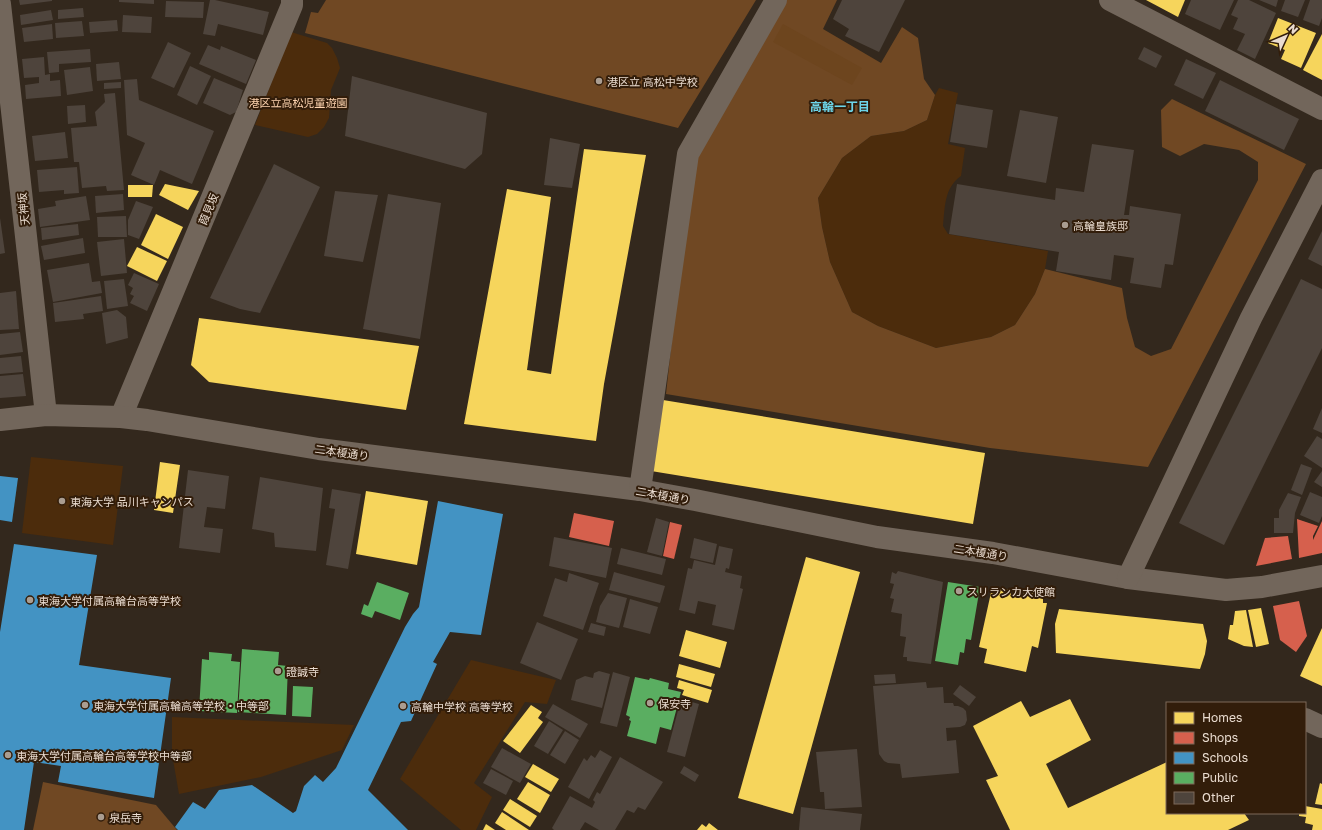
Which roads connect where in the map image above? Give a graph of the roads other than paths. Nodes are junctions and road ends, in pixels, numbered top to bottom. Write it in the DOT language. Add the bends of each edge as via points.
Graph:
graph roads {
  1 [pos="292,0"];
  2 [pos="776,0"];
  3 [pos="1110,0"];
  4 [pos="0,4"];
  5 [pos="1322,108"];
  6 [pos="1322,180"];
  7 [pos="46,415"];
  8 [pos="120,417"];
  9 [pos="0,420"];
  10 [pos="640,490"];
  11 [pos="1322,576"];
  12 [pos="1128,578"];
  13 [pos="1306,719"];
  14 [pos="1322,727"];
  1 -- 8 [label="street, 葭見坂"];
  2 -- 10 [label="street" via="688,154"];
  3 -- 5 [label="street"];
  4 -- 7 [label="street, 天神坂"];
  6 -- 12 [label="street" via="1251,318"];
  7 -- 8 [label="street, 二本榎通り"];
  7 -- 9 [label="street, 二本榎通り"];
  8 -- 10 [label="street, 二本榎通り" via="319,449"];
  10 -- 12 [label="street, 二本榎通り" via="877,537 993,553"];
  11 -- 12 [label="street, 二本榎通り" via="1262,587 1226,590"];
  13 -- 14 [label="street"];
}
